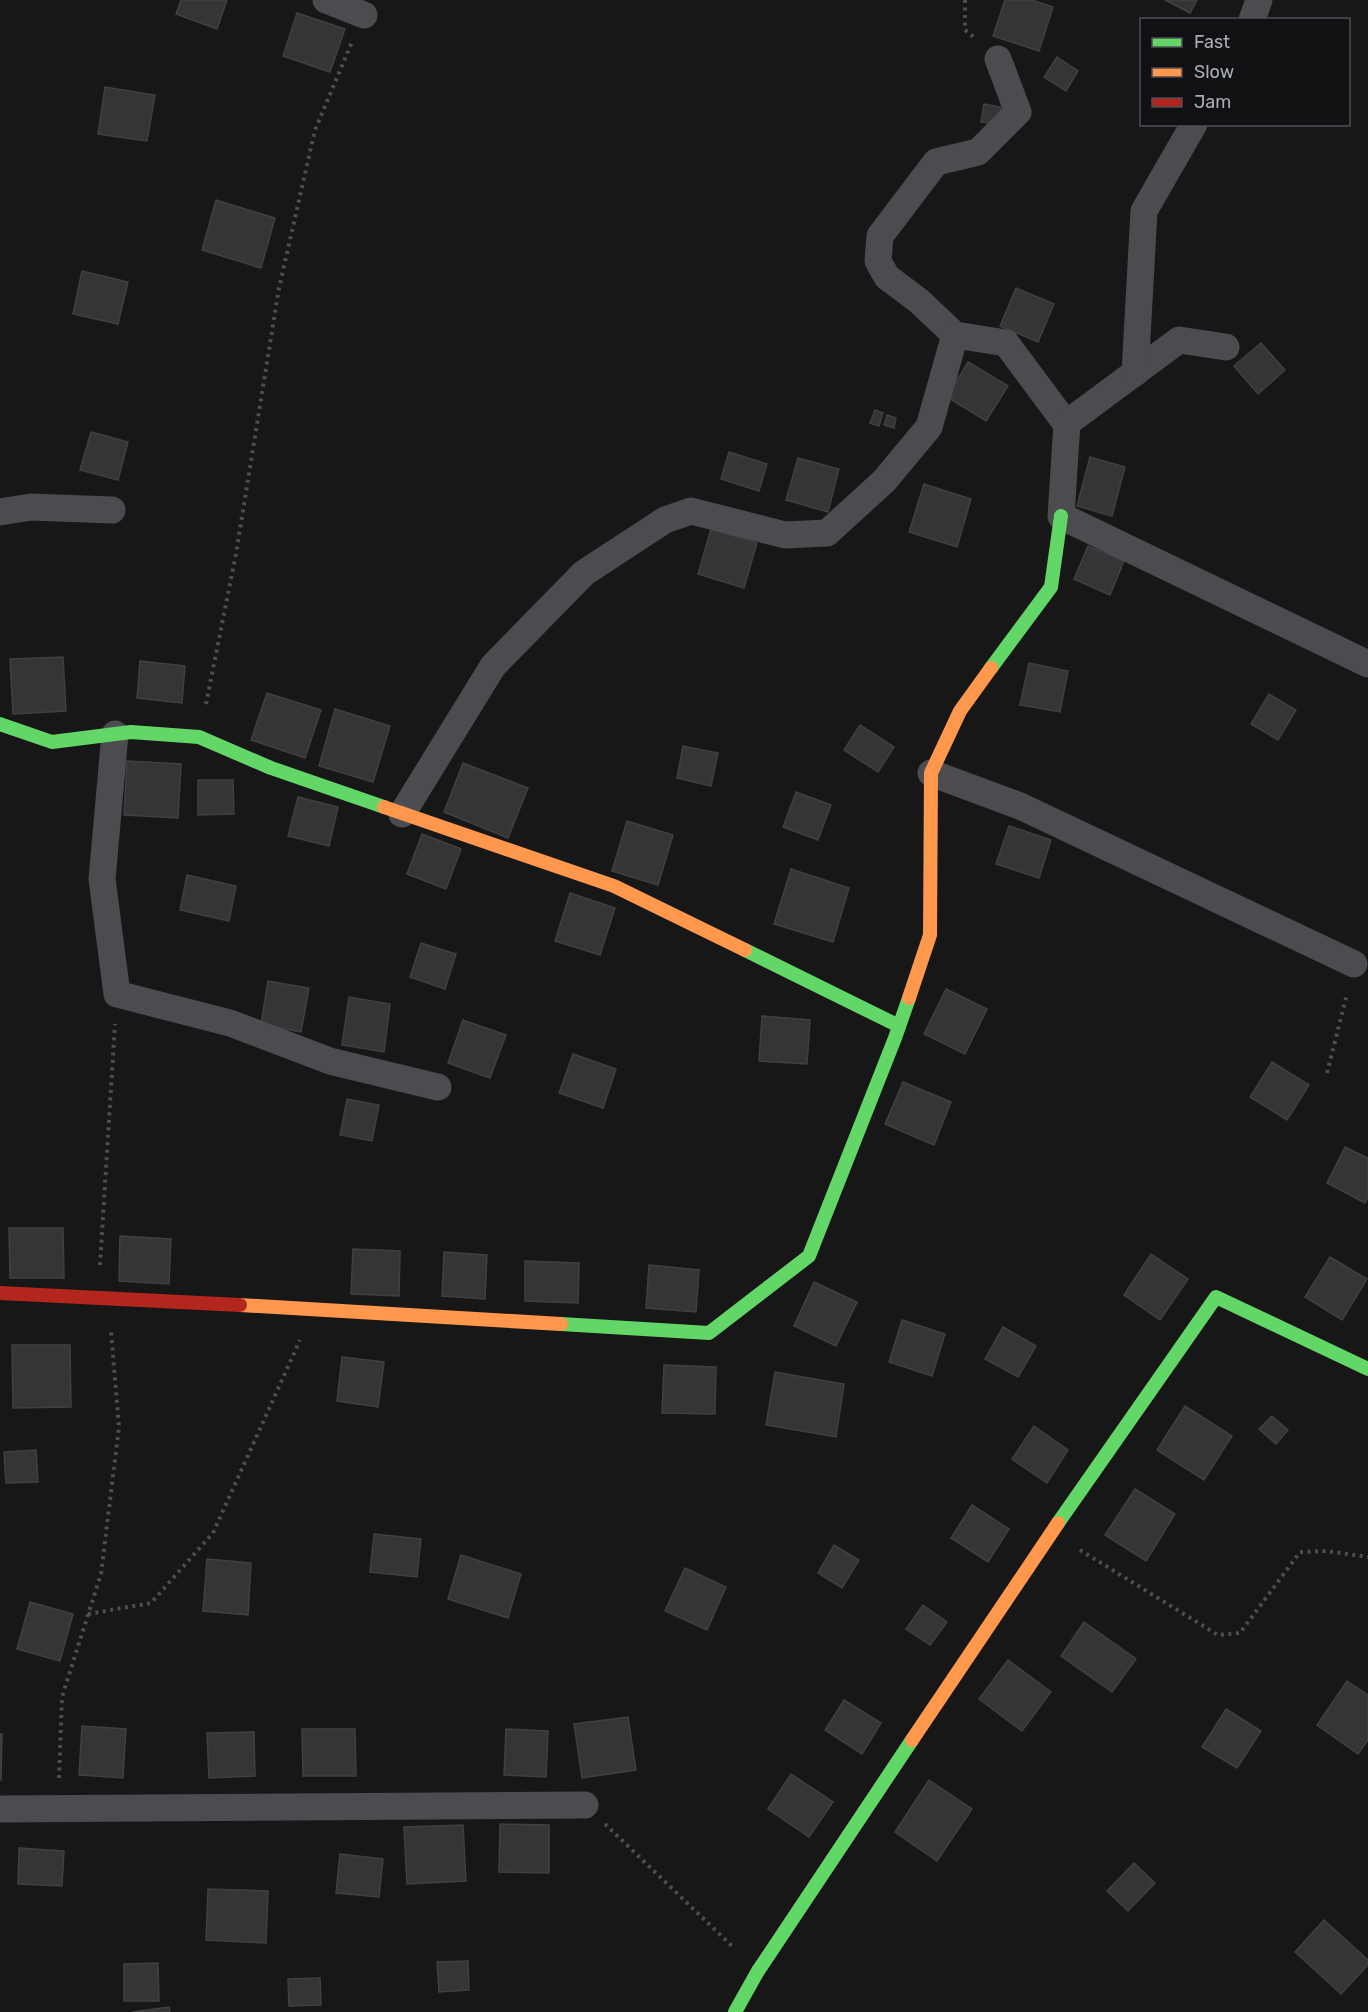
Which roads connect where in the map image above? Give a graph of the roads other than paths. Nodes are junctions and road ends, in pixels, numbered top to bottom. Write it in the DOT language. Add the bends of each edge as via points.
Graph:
graph roads {
  1 [pos="326,0"];
  2 [pos="1259,0"];
  3 [pos="364,15"];
  4 [pos="1253,18"];
  5 [pos="998,59"];
  6 [pos="1193,126"];
  7 [pos="955,335"];
  8 [pos="1226,347"];
  9 [pos="1135,373"];
  10 [pos="1067,425"];
  11 [pos="112,510"];
  12 [pos="0,512"];
  13 [pos="1061,516"];
  14 [pos="1368,664"];
  15 [pos="0,724"];
  16 [pos="115,734"];
  17 [pos="931,773"];
  18 [pos="402,814"];
  19 [pos="1354,964"];
  20 [pos="899,1026"];
  21 [pos="438,1087"];
  22 [pos="0,1293"];
  23 [pos="1368,1369"];
  24 [pos="585,1805"];
  25 [pos="0,1809"];
  26 [pos="735,2012"];
  1 -- 3 [label="street"];
  2 -- 4 [label="street"];
  5 -- 7 [label="street" via="1018,112 978,152 936,162 880,236 878,261 887,277"];
  6 -- 9 [label="street" via="1144,211"];
  7 -- 10 [label="street" via="1006,343"];
  7 -- 18 [label="street" via="929,427 884,481 826,533 785,535 691,511 664,520 584,573 494,666"];
  8 -- 9 [label="street" via="1179,340"];
  9 -- 10 [label="street"];
  10 -- 13 [label="street"];
  11 -- 12 [label="street" via="31,507"];
  13 -- 14 [label="street"];
  13 -- 17 [label="street" via="1051,587 960,711"];
  15 -- 16 [label="street" via="52,742"];
  16 -- 18 [label="street" via="199,737 272,768"];
  16 -- 21 [label="street" via="102,879 117,994 230,1023 330,1061"];
  17 -- 19 [label="street" via="1020,806"];
  17 -- 20 [label="street" via="930,935"];
  18 -- 20 [label="street" via="614,886"];
  20 -- 22 [label="street" via="809,1256 709,1333"];
  23 -- 26 [label="street" via="1216,1297 1051,1532 758,1971"];
  24 -- 25 [label="street"];
}
